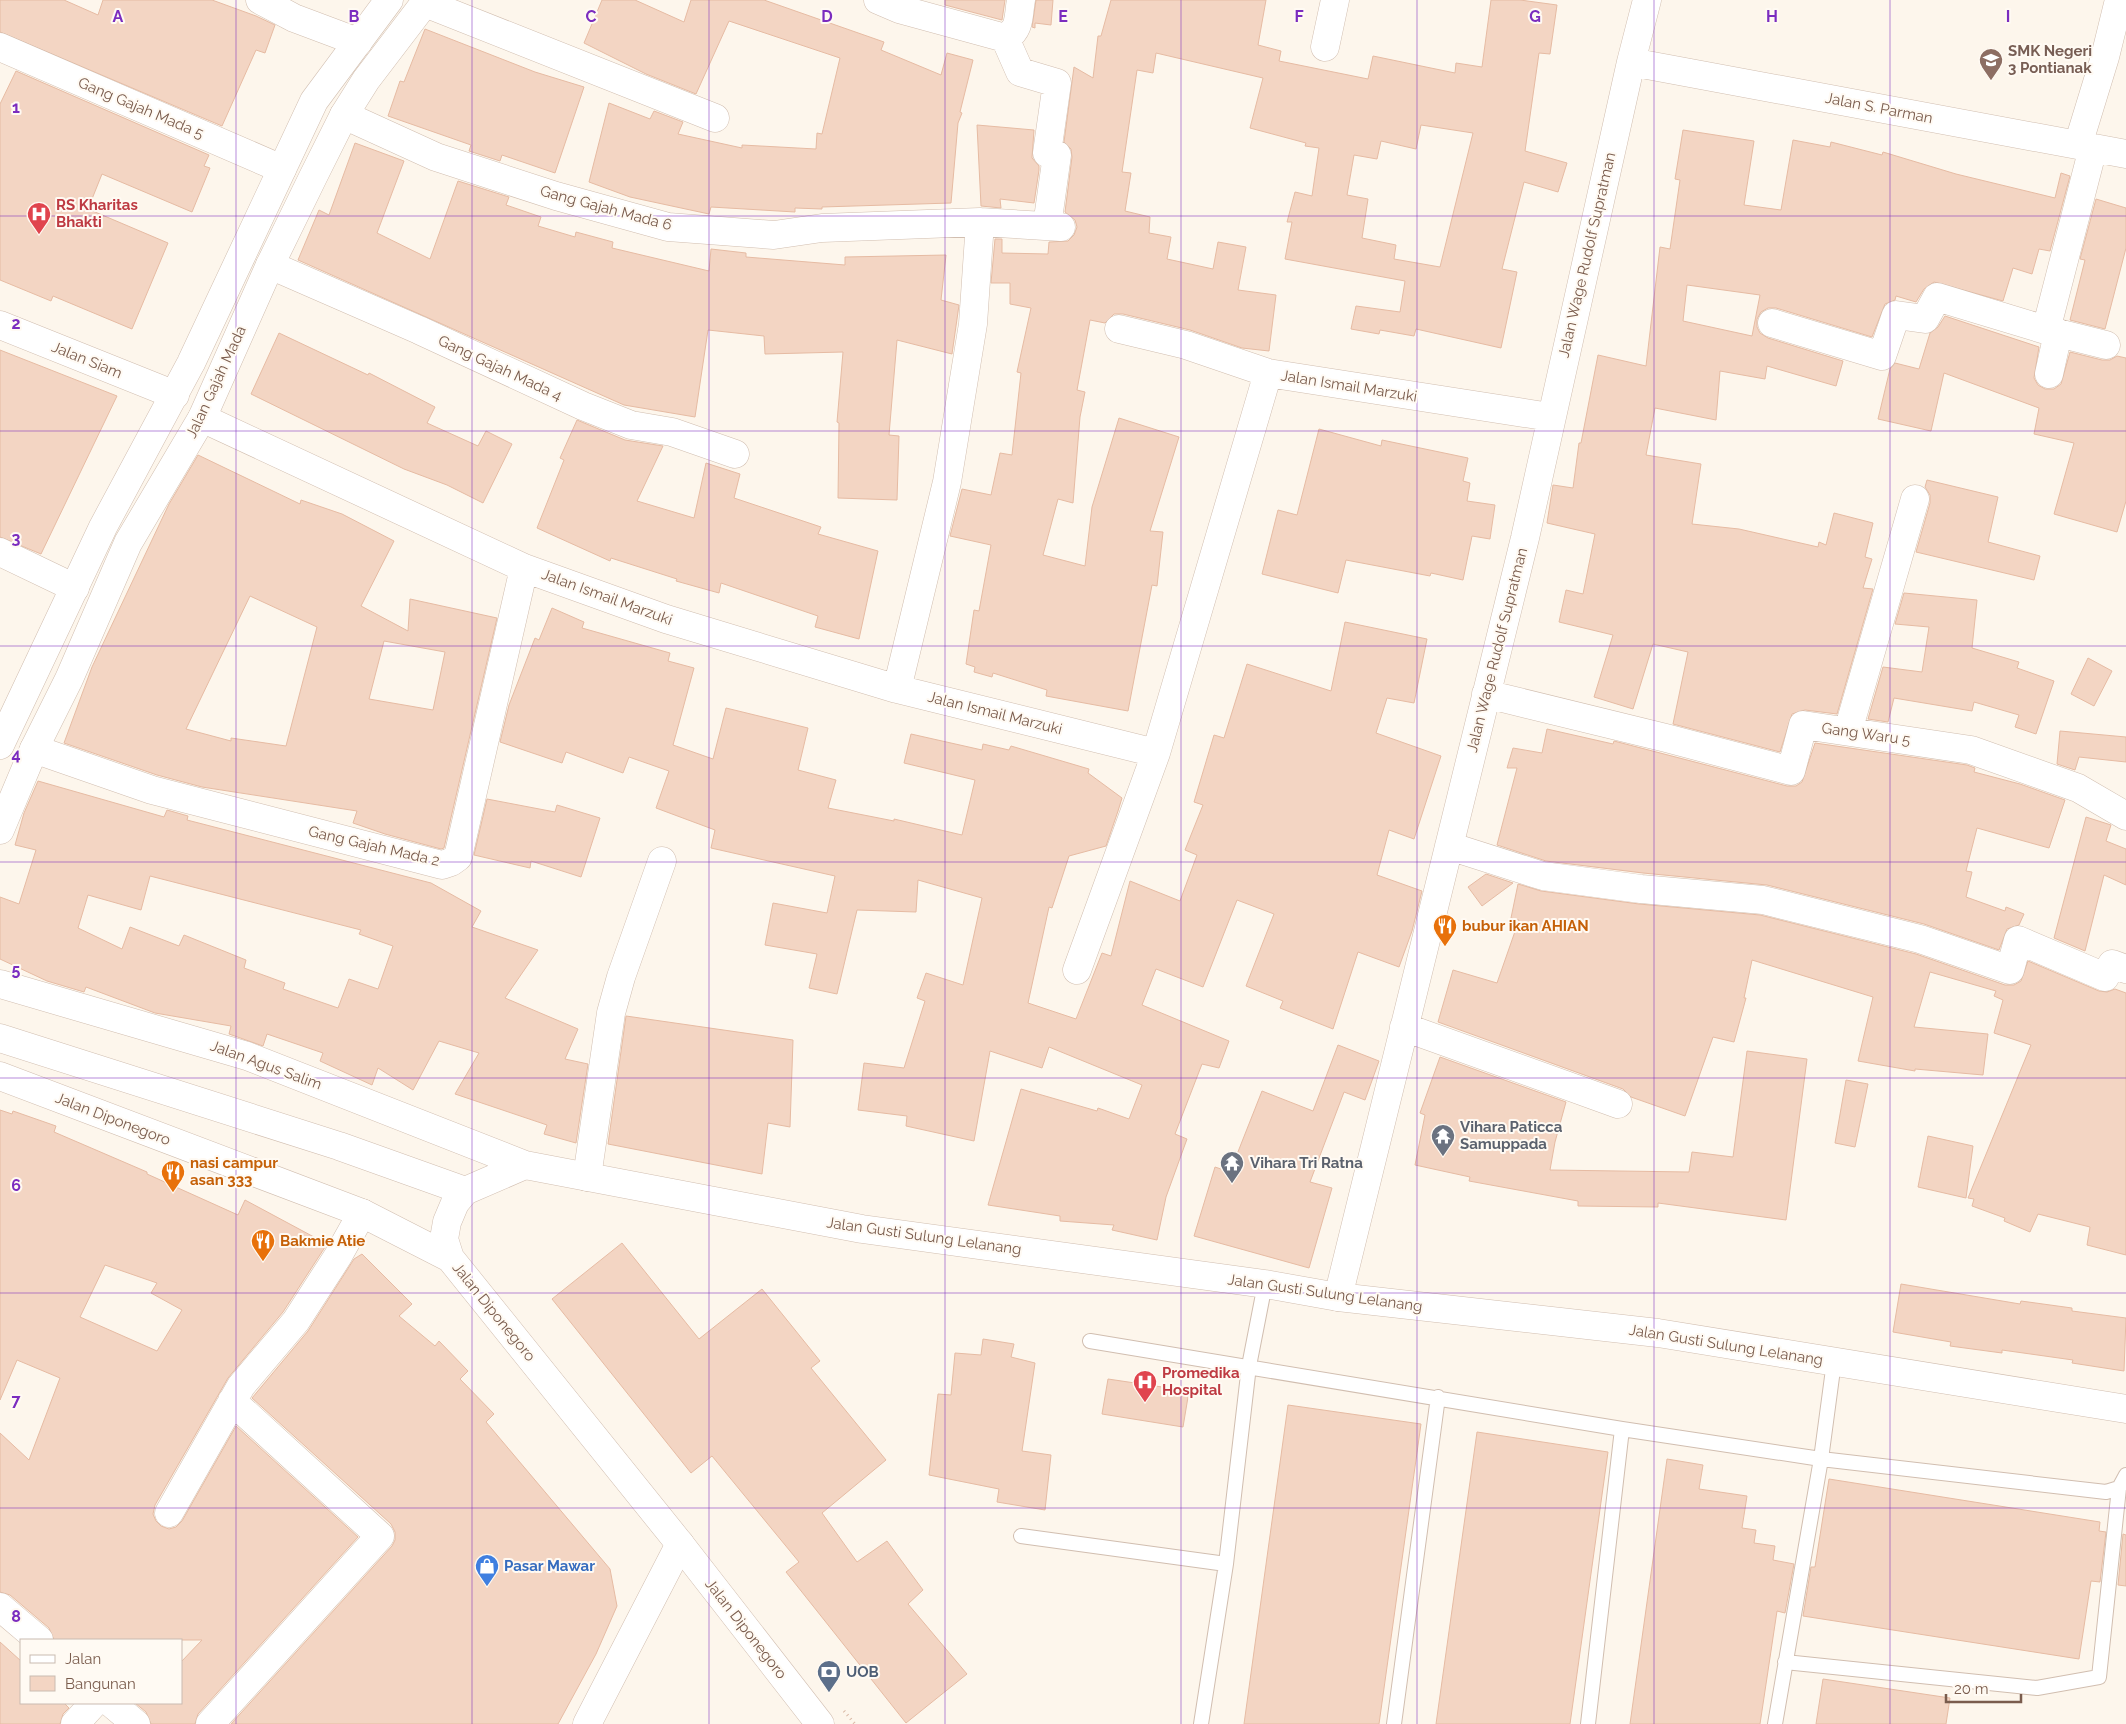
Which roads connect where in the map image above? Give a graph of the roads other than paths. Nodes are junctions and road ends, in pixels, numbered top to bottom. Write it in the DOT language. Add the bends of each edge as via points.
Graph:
graph roads {
  1 [pos="260,0"];
  2 [pos="389,0"];
  3 [pos="878,0"];
  4 [pos="1020,0"];
  5 [pos="1335,0"];
  6 [pos="1647,0"];
  7 [pos="2119,0"];
  8 [pos="426,1"];
  9 [pos="1006,38"];
  10 [pos="358,42"];
  11 [pos="0,47"];
  12 [pos="1324,47"];
  13 [pos="1631,62"];
  14 [pos="344,115"];
  15 [pos="715,118"];
  16 [pos="2086,146"];
  17 [pos="2126,154"];
  18 [pos="282,169"];
  19 [pos="980,222"];
  20 [pos="270,265"];
  21 [pos="1772,322"];
  22 [pos="0,325"];
  23 [pos="1119,329"];
  24 [pos="2052,331"];
  25 [pos="2106,345"];
  26 [pos="1268,373"];
  27 [pos="2049,374"];
  28 [pos="175,395"];
  29 [pos="1550,417"];
  30 [pos="202,418"];
  31 [pos="735,454"];
  32 [pos="1915,499"];
  33 [pos="103,527"];
  34 [pos="128,543"];
  35 [pos="0,552"];
  36 [pos="524,568"];
  37 [pos="75,588"];
  38 [pos="898,689"];
  39 [pos="1486,694"];
  40 [pos="7,707"];
  41 [pos="1848,731"];
  42 [pos="0,745"];
  43 [pos="34,749"];
  44 [pos="1156,753"];
  45 [pos="2126,816"];
  46 [pos="0,830"];
  47 [pos="1449,846"];
  48 [pos="662,860"];
  49 [pos="2126,969"];
  50 [pos="1077,970"];
  51 [pos="0,984"];
  52 [pos="1404,1027"];
  53 [pos="0,1038"];
  54 [pos="0,1076"];
  55 [pos="1618,1104"];
  56 [pos="525,1165"];
  57 [pos="587,1177"];
  58 [pos="465,1191"];
  59 [pos="362,1213"];
  60 [pos="450,1258"];
  61 [pos="1265,1284"];
  62 [pos="1338,1297"];
  63 [pos="1090,1341"];
  64 [pos="1834,1362"];
  65 [pos="1249,1366"];
  66 [pos="1438,1397"];
  67 [pos="232,1401"];
  68 [pos="2126,1409"];
  69 [pos="1622,1429"];
  70 [pos="1820,1459"];
  71 [pos="2126,1474"];
  72 [pos="2119,1488"];
  73 [pos="168,1514"];
  74 [pos="1021,1536"];
  75 [pos="680,1544"];
  76 [pos="1226,1564"];
  77 [pos="0,1607"];
  78 [pos="38,1639"];
  79 [pos="1785,1662"];
  80 [pos="93,1704"];
  81 [pos="112,1704"];
  82 [pos="75,1724"];
  83 [pos="136,1724"];
  84 [pos="210,1724"];
  85 [pos="587,1724"];
  86 [pos="820,1724"];
  87 [pos="1201,1724"];
  88 [pos="1394,1724"];
  89 [pos="1588,1724"];
  90 [pos="1775,1724"];
  1 -- 10 [label="street" via="294,18"];
  2 -- 10 [label="street, Jalan Gajah Mada"];
  3 -- 9 [label="street"];
  4 -- 9 [label="street" via="1018,26"];
  5 -- 12 [label="street"];
  6 -- 13 [label="street, Jalan Wage Rudolf Supratman"];
  7 -- 16 [label="street"];
  8 -- 14 [label="street, Jalan Gajah Mada" via="366,80"];
  8 -- 15 [label="street"];
  9 -- 19 [label="street, Gang Gajah Mada 6" via="1020,72 1057,83 1047,153 1057,155 1054,226"];
  10 -- 18 [label="street, Jalan Gajah Mada" via="314,101"];
  11 -- 18 [label="street, Gang Gajah Mada 5"];
  13 -- 16 [label="street, Jalan S. Parman"];
  13 -- 29 [label="street, Jalan Wage Rudolf Supratman"];
  14 -- 19 [label="street, Gang Gajah Mada 6" via="436,157 556,196 668,226 774,235 822,228"];
  14 -- 20 [label="street, Jalan Gajah Mada"];
  16 -- 17 [label="street, Jalan S. Parman"];
  16 -- 24 [label="street"];
  18 -- 28 [label="street, Jalan Gajah Mada"];
  19 -- 38 [label="street" via="972,324 948,482"];
  20 -- 30 [label="street, Jalan Gajah Mada"];
  20 -- 31 [label="street, Gang Gajah Mada 4" via="583,406 631,425 672,432"];
  21 -- 24 [label="street" via="1882,356 1896,316 1924,319 1937,297"];
  22 -- 28 [label="street, Jalan Siam"];
  23 -- 26 [label="street" via="1186,346"];
  24 -- 25 [label="street"];
  24 -- 27 [label="street"];
  26 -- 29 [label="street, Jalan Ismail Marzuki"];
  26 -- 44 [label="street, Jalan Ismail Marzuki"];
  28 -- 33 [label="street, Jalan Gajah Mada"];
  29 -- 39 [label="street, Jalan Wage Rudolf Supratman"];
  30 -- 34 [label="street, Jalan Gajah Mada"];
  30 -- 36 [label="street, Jalan Ismail Marzuki"];
  32 -- 41 [label="street"];
  33 -- 34 [label="street"];
  33 -- 37 [label="street, Jalan Gajah Mada"];
  34 -- 43 [label="street, Jalan Gajah Mada"];
  35 -- 37 [label="street"];
  36 -- 38 [label="street, Jalan Ismail Marzuki" via="666,619"];
  36 -- 43 [label="street, Gang Gajah Mada 2" via="458,857 451,862 442,864 152,790"];
  37 -- 40 [label="street, Jalan Gajah Mada"];
  38 -- 44 [label="street, Jalan Ismail Marzuki"];
  39 -- 41 [label="street, Gang Waru 5" via="1791,771 1804,725"];
  39 -- 47 [label="street, Jalan Wage Rudolf Supratman"];
  40 -- 42 [label="street, Jalan Gajah Mada"];
  41 -- 45 [label="street, Gang Waru 5" via="1971,750 2078,788"];
  43 -- 46 [label="street, Jalan Gajah Mada"];
  44 -- 50 [label="street"];
  47 -- 49 [label="street" via="1543,876 1763,900 1920,939 2010,970 2018,940 2105,977 2112,964"];
  47 -- 52 [label="street, Jalan Wage Rudolf Supratman"];
  48 -- 57 [label="street" via="611,1012"];
  51 -- 56 [label="street, Jalan Agus Salim" via="247,1056"];
  52 -- 55 [label="street"];
  52 -- 62 [label="street, Jalan Wage Rudolf Supratman"];
  53 -- 58 [label="street" via="330,1143"];
  54 -- 59 [label="street, Jalan Diponegoro"];
  56 -- 57 [label="street, Jalan Gusti Sulung Lelanang"];
  56 -- 58 [label="street"];
  57 -- 61 [label="street, Jalan Gusti Sulung Lelanang" via="862,1229"];
  58 -- 60 [label="street" via="455,1203 447,1222 444,1239"];
  59 -- 60 [label="street, Jalan Diponegoro"];
  59 -- 67 [label="street" via="296,1321"];
  60 -- 75 [label="street, Jalan Diponegoro"];
  61 -- 62 [label="street, Jalan Gusti Sulung Lelanang"];
  61 -- 65 [label="lane"];
  62 -- 64 [label="street, Jalan Gusti Sulung Lelanang" via="1658,1333"];
  63 -- 65 [label="lane"];
  64 -- 68 [label="street, Jalan Gusti Sulung Lelanang"];
  64 -- 70 [label="lane"];
  65 -- 66 [label="lane"];
  65 -- 76 [label="lane"];
  66 -- 69 [label="lane"];
  66 -- 88 [label="lane"];
  67 -- 73 [label="street"];
  67 -- 84 [label="street" via="380,1536"];
  69 -- 70 [label="lane"];
  69 -- 89 [label="lane"];
  70 -- 72 [label="lane" via="2106,1492"];
  70 -- 79 [label="lane"];
  71 -- 72 [label="lane"];
  72 -- 79 [label="lane" via="2099,1677 2037,1688"];
  74 -- 76 [label="lane"];
  75 -- 85 [label="street"];
  75 -- 86 [label="street, Jalan Diponegoro"];
  76 -- 87 [label="lane"];
  77 -- 78 [label="street"];
  79 -- 90 [label="lane"];
  80 -- 82 [label="street"];
  81 -- 83 [label="street"];
}
